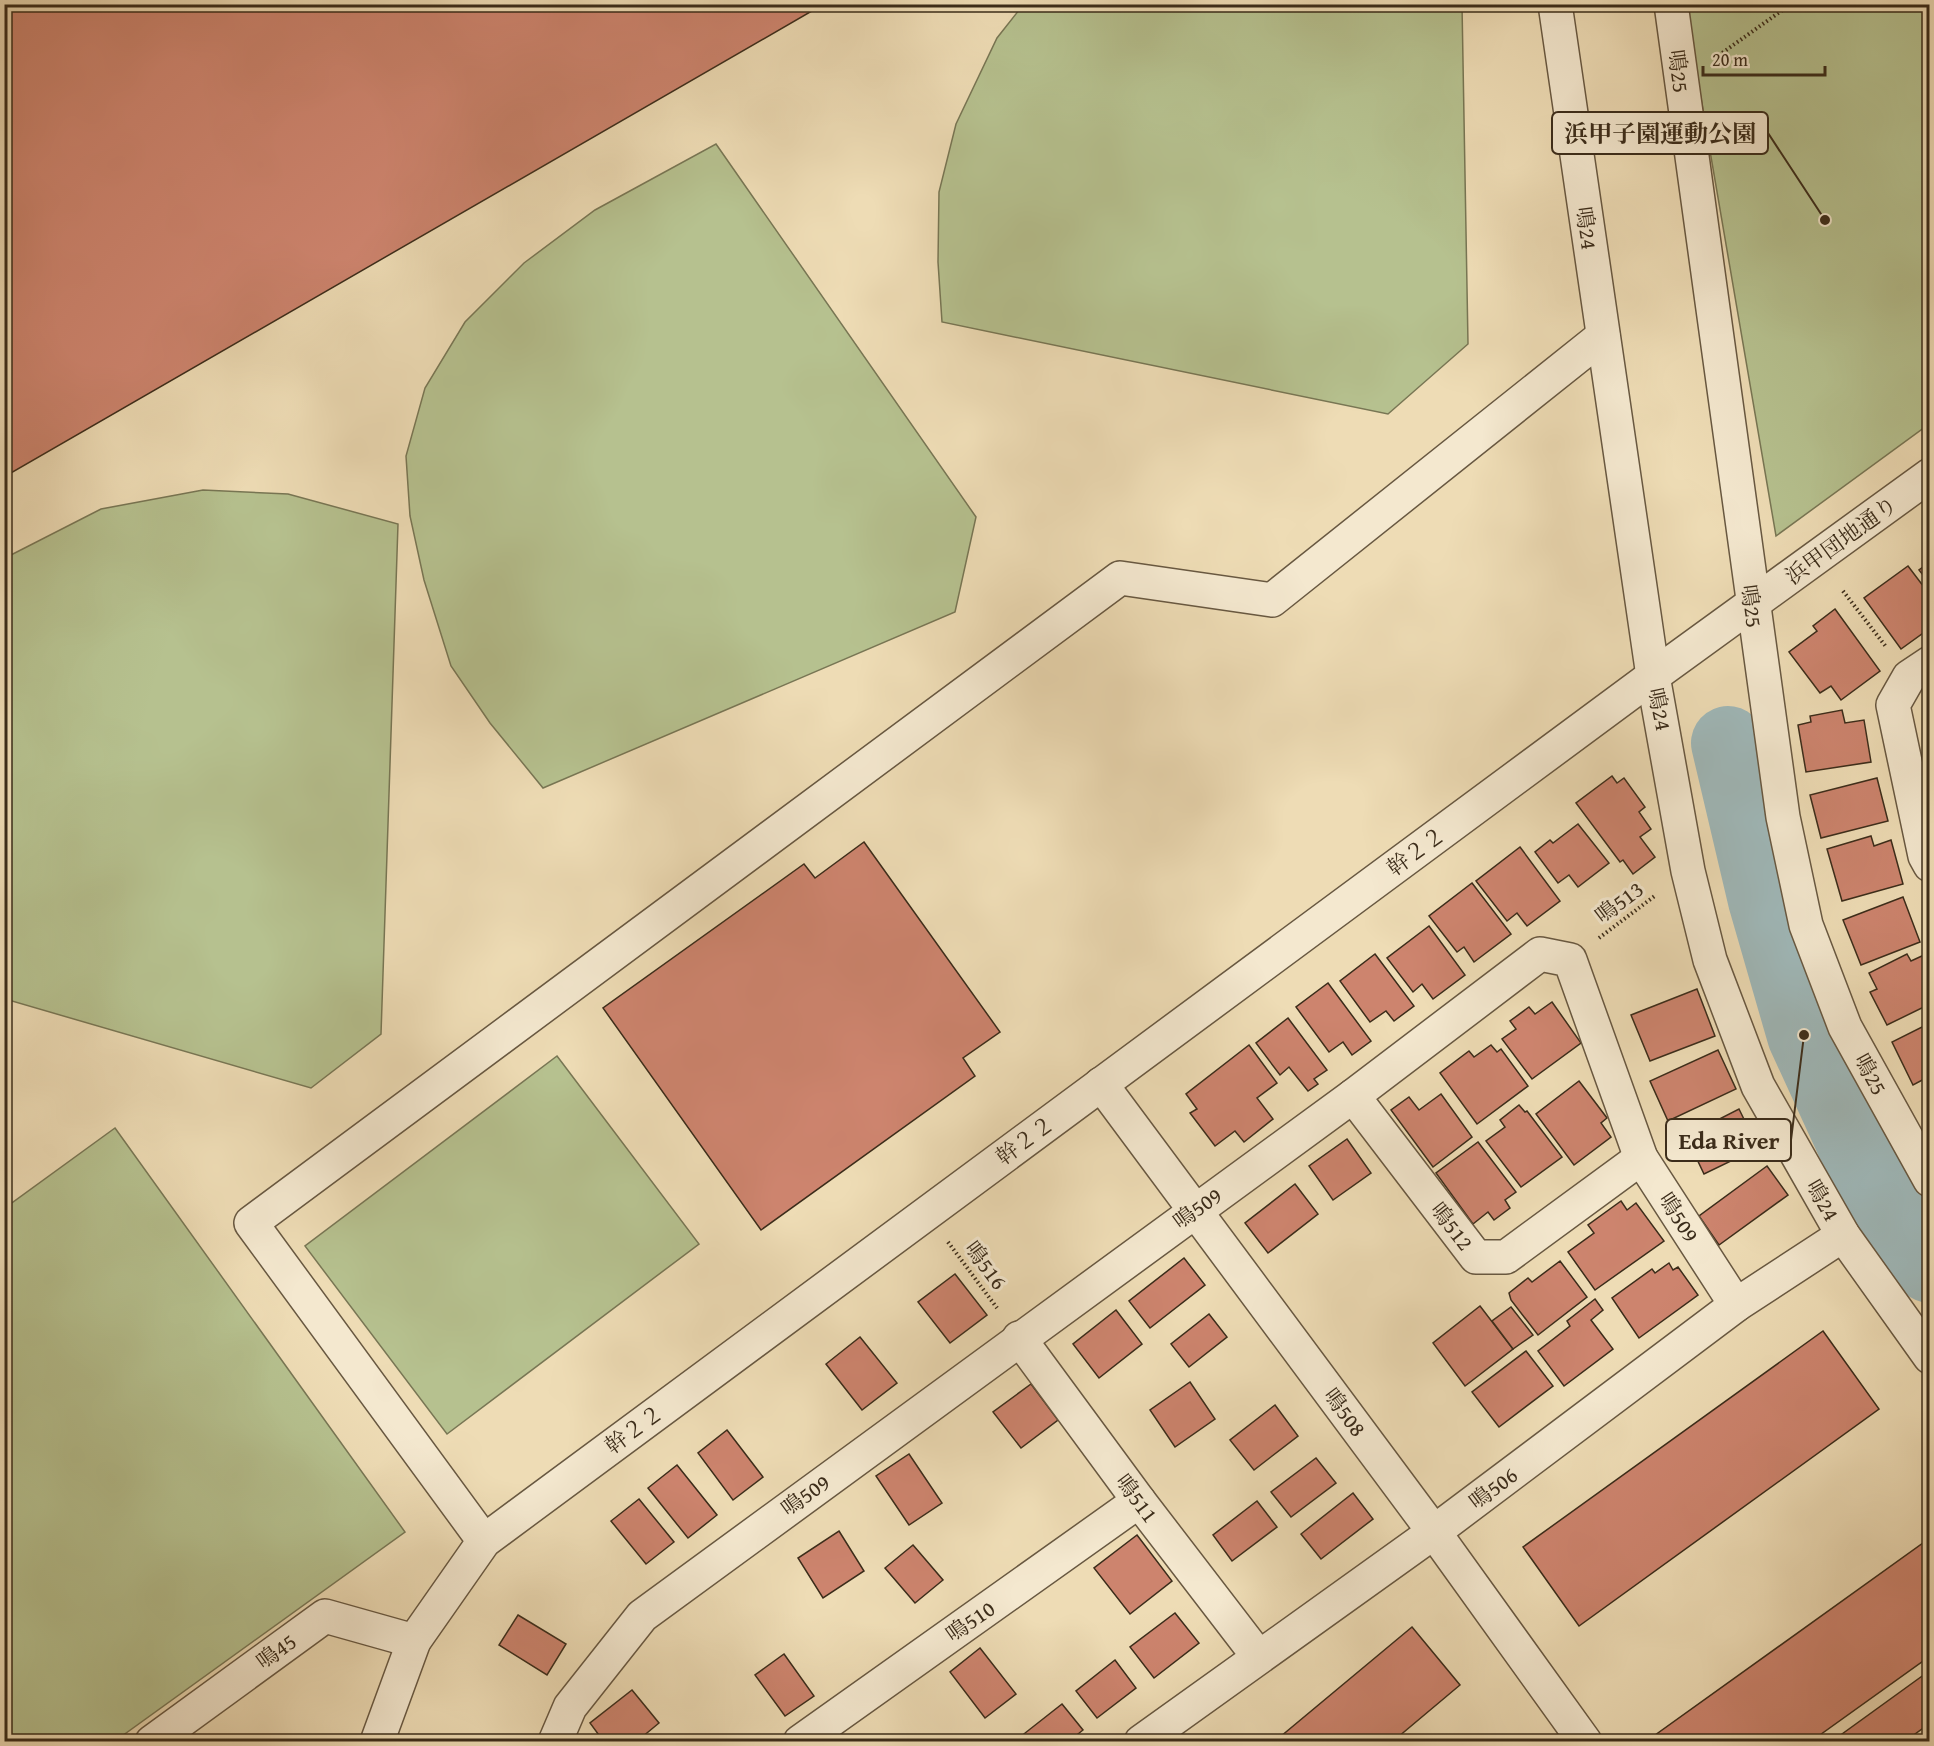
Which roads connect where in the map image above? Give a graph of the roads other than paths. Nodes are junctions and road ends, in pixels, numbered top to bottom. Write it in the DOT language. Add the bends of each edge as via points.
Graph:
graph roads {
  1 [pos="1555,4"];
  2 [pos="1671,4"];
  3 [pos="1603,336"];
  4 [pos="1929,476"];
  5 [pos="1752,605"];
  6 [pos="1919,670"];
  7 [pos="1653,676"];
  8 [pos="1929,865"];
  9 [pos="1101,1084"];
  10 [pos="1353,1096"];
  11 [pos="1641,1158"];
  12 [pos="1929,1180"];
  13 [pos="1195,1209"];
  14 [pos="1843,1235"];
  15 [pos="1736,1305"];
  16 [pos="1019,1338"];
  17 [pos="1929,1357"];
  18 [pos="1139,1501"];
  19 [pos="1434,1532"];
  20 [pos="484,1540"];
  21 [pos="414,1641"];
  22 [pos="1258,1656"];
  23 [pos="152,1742"];
  24 [pos="377,1742"];
  25 [pos="555,1742"];
  26 [pos="800,1742"];
  27 [pos="1142,1742"];
  28 [pos="1586,1742"];
  1 -- 3 [label="street, 鳴24"];
  2 -- 5 [label="street, 鳴25"];
  3 -- 7 [label="street, 鳴24"];
  3 -- 20 [label="street" via="1272,600 1120,578 251,1223"];
  4 -- 5 [label="street, 浜甲団地通り"];
  5 -- 7 [label="street, 幹２２"];
  5 -- 12 [label="street, 鳴25" via="1783,817 1806,925 1845,1027"];
  6 -- 8 [label="street" via="1893,705"];
  7 -- 9 [label="street, 幹２２"];
  7 -- 14 [label="street, 鳴24" via="1688,871 1710,960 1758,1086"];
  9 -- 13 [label="street, 鳴508"];
  9 -- 20 [label="street, 幹２２"];
  10 -- 11 [label="street, 鳴512" via="1476,1257 1506,1257"];
  10 -- 11 [label="street, 鳴509" via="1540,954 1570,960"];
  10 -- 13 [label="street, 鳴509"];
  11 -- 15 [label="street, 鳴509"];
  13 -- 16 [label="street, 鳴509"];
  13 -- 19 [label="street, 鳴508"];
  14 -- 15 [label="street, 鳴506"];
  14 -- 17 [label="street, 鳴24"];
  15 -- 19 [label="street, 鳴506"];
  16 -- 18 [label="street, 鳴511"];
  16 -- 25 [label="street, 鳴509" via="642,1616 570,1707"];
  18 -- 22 [label="street, 鳴511"];
  18 -- 26 [label="street, 鳴510"];
  19 -- 22 [label="street, 鳴506"];
  19 -- 28 [label="street, 鳴508"];
  20 -- 21 [label="street, 幹２２"];
  21 -- 23 [label="street, 鳴45" via="325,1616"];
  21 -- 24 [label="street, 幹２２"];
  22 -- 27 [label="street, 鳴506"];
}
